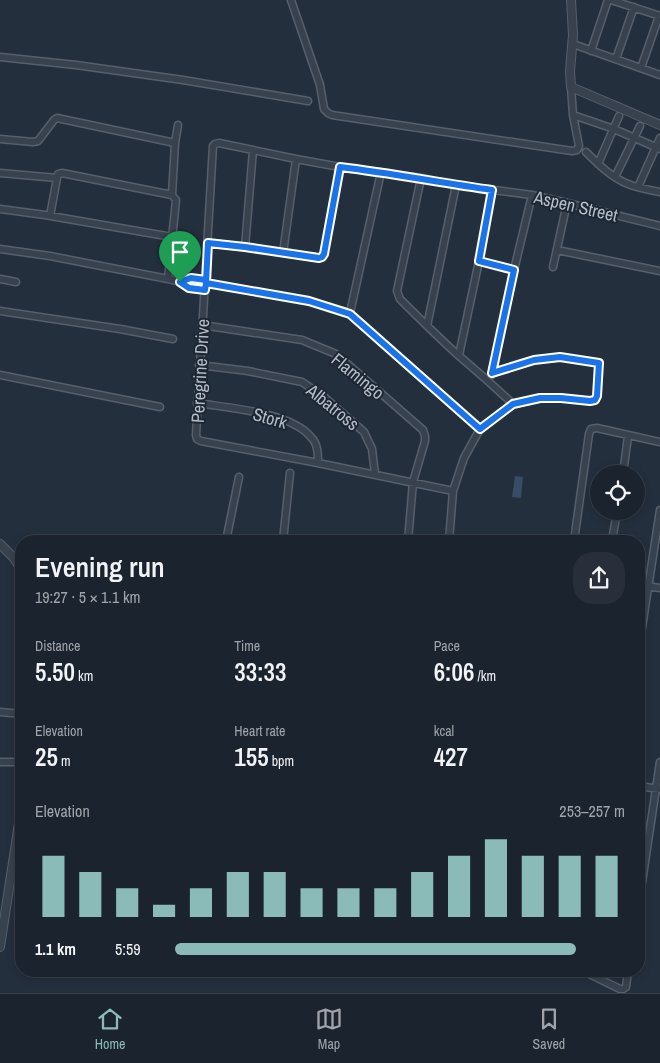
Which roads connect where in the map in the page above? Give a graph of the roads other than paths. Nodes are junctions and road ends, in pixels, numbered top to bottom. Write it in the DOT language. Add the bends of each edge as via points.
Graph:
graph roads {
  1 [pos="291,0"];
  2 [pos="570,0"];
  3 [pos="609,0"];
  4 [pos="634,7"];
  5 [pos="660,16"];
  6 [pos="573,44"];
  7 [pos="591,50"];
  8 [pos="0,58"];
  9 [pos="616,59"];
  10 [pos="641,68"];
  11 [pos="660,75"];
  12 [pos="571,87"];
  13 [pos="308,101"];
  14 [pos="573,115"];
  15 [pos="619,116"];
  16 [pos="178,125"];
  17 [pos="660,125"];
  18 [pos="640,126"];
  19 [pos="614,129"];
  20 [pos="634,138"];
  21 [pos="660,138"];
  22 [pos="0,139"];
  23 [pos="175,143"];
  24 [pos="658,148"];
  25 [pos="253,150"];
  26 [pos="586,152"];
  27 [pos="296,159"];
  28 [pos="598,164"];
  29 [pos="340,167"];
  30 [pos="381,172"];
  31 [pos="0,173"];
  32 [pos="615,177"];
  33 [pos="57,178"];
  34 [pos="421,178"];
  35 [pos="456,185"];
  36 [pos="638,187"];
  37 [pos="492,190"];
  38 [pos="660,192"];
  39 [pos="172,194"];
  40 [pos="532,195"];
  41 [pos="567,203"];
  42 [pos="0,210"];
  43 [pos="50,216"];
  44 [pos="660,226"];
  45 [pos="172,237"];
  46 [pos="208,243"];
  47 [pos="245,247"];
  48 [pos="0,249"];
  49 [pos="557,250"];
  50 [pos="283,253"];
  51 [pos="479,261"];
  52 [pos="553,267"];
  53 [pos="514,270"];
  54 [pos="660,271"];
  55 [pos="168,278"];
  56 [pos="0,279"];
  57 [pos="16,282"];
  58 [pos="180,282"];
  59 [pos="205,284"];
  60 [pos="0,311"];
  61 [pos="350,314"];
  62 [pos="202,325"];
  63 [pos="427,326"];
  64 [pos="173,339"];
  65 [pos="458,355"];
  66 [pos="200,365"];
  67 [pos="492,373"];
  68 [pos="0,375"];
  69 [pos="489,381"];
  70 [pos="198,403"];
  71 [pos="513,404"];
  72 [pos="160,407"];
  73 [pos="480,429"];
  74 [pos="628,436"];
  75 [pos="660,442"];
  76 [pos="318,462"];
  77 [pos="623,465"];
  78 [pos="290,473"];
  79 [pos="375,474"];
  80 [pos="239,477"];
  81 [pos="413,482"];
  82 [pos="453,490"];
  83 [pos="660,510"];
  84 [pos="616,520"];
  85 [pos="227,535"];
  86 [pos="285,535"];
  87 [pos="409,535"];
  88 [pos="449,535"];
  89 [pos="575,535"];
  90 [pos="613,535"];
  91 [pos="0,544"];
  92 [pos="15,560"];
  93 [pos="645,586"];
  94 [pos="649,586"];
  95 [pos="660,588"];
  96 [pos="645,610"];
  97 [pos="0,712"];
  98 [pos="15,713"];
  99 [pos="0,762"];
  100 [pos="15,762"];
  101 [pos="660,762"];
  102 [pos="645,787"];
  103 [pos="658,789"];
  104 [pos="15,849"];
  105 [pos="645,866"];
  106 [pos="0,947"];
  107 [pos="597,977"];
  108 [pos="627,977"];
  1 -- 14 [label="street" via="320,85 324,109 332,115 572,151 579,146"];
  2 -- 6 [label="street"];
  3 -- 4 [label="street"];
  3 -- 7 [label="street"];
  4 -- 5 [label="street"];
  4 -- 9 [label="street"];
  5 -- 10 [label="street"];
  6 -- 7 [label="street"];
  6 -- 12 [label="street"];
  7 -- 9 [label="street"];
  8 -- 13 [label="street" via="76,65"];
  9 -- 10 [label="street"];
  10 -- 11 [label="street"];
  12 -- 14 [label="street"];
  12 -- 17 [label="street"];
  14 -- 19 [label="street"];
  15 -- 19 [label="street"];
  16 -- 23 [label="street"];
  18 -- 20 [label="street"];
  19 -- 20 [label="street"];
  19 -- 28 [label="street"];
  20 -- 24 [label="street"];
  20 -- 32 [label="street"];
  21 -- 24 [label="street"];
  22 -- 23 [label="street" via="38,141 57,118"];
  23 -- 39 [label="street"];
  24 -- 36 [label="street"];
  25 -- 27 [label="street, Peregrine Drive"];
  25 -- 46 [label="street, Peregrine Drive" via="219,144 213,146"];
  25 -- 47 [label="street"];
  26 -- 28 [label="street"];
  27 -- 29 [label="street, Peregrine Drive"];
  27 -- 50 [label="street"];
  28 -- 32 [label="street"];
  29 -- 30 [label="street, Peregrine Drive"];
  29 -- 50 [label="street" via="324,254 319,258"];
  30 -- 34 [label="street, Peregrine Drive"];
  30 -- 61 [label="street"];
  31 -- 33 [label="street"];
  32 -- 36 [label="street"];
  33 -- 39 [label="street" via="62,172"];
  33 -- 43 [label="street"];
  34 -- 35 [label="street, Peregrine Drive"];
  34 -- 63 [label="street" via="397,291 400,299"];
  35 -- 37 [label="street, Peregrine Drive"];
  35 -- 63 [label="street"];
  36 -- 38 [label="street"];
  37 -- 40 [label="street, Aspen Street"];
  37 -- 51 [label="street"];
  39 -- 45 [label="street" via="176,200"];
  40 -- 41 [label="street, Aspen Street"];
  40 -- 53 [label="street"];
  41 -- 44 [label="street, Aspen Street"];
  41 -- 49 [label="street"];
  42 -- 43 [label="street"];
  43 -- 45 [label="street"];
  45 -- 55 [label="street"];
  46 -- 47 [label="street"];
  46 -- 59 [label="street, Peregrine Drive"];
  47 -- 50 [label="street"];
  48 -- 55 [label="street"];
  49 -- 52 [label="street"];
  49 -- 54 [label="street"];
  51 -- 53 [label="street"];
  51 -- 65 [label="street"];
  53 -- 67 [label="street"];
  55 -- 58 [label="street"];
  56 -- 57 [label="street"];
  58 -- 59 [label="street" via="191,278"];
  58 -- 59 [label="street" via="189,288"];
  59 -- 61 [label="street" via="309,301"];
  59 -- 62 [label="street, Peregrine Drive"];
  60 -- 64 [label="street"];
  61 -- 73 [label="street"];
  62 -- 66 [label="street, Peregrine Drive"];
  62 -- 81 [label="street, Flamingo" via="302,340 336,354 423,430 425,441"];
  63 -- 65 [label="street"];
  65 -- 69 [label="street"];
  66 -- 70 [label="street, Peregrine Drive"];
  66 -- 79 [label="street, Albatross" via="302,382 364,432 372,449"];
  67 -- 69 [label="street"];
  67 -- 71 [label="street" via="534,360 560,357 599,363 595,400 540,398"];
  68 -- 72 [label="street"];
  69 -- 71 [label="street"];
  70 -- 76 [label="street, Stork" via="271,415 298,426 312,437 318,450"];
  70 -- 76 [label="street, Peregrine Drive" via="196,435 201,441"];
  71 -- 73 [label="street"];
  73 -- 82 [label="street" via="464,458"];
  74 -- 75 [label="street"];
  74 -- 77 [label="street"];
  74 -- 89 [label="street" via="591,429"];
  76 -- 79 [label="street, Peregrine Drive"];
  78 -- 86 [label="street"];
  79 -- 81 [label="street, Peregrine Drive"];
  80 -- 85 [label="street"];
  81 -- 82 [label="street, Peregrine Drive"];
  81 -- 87 [label="street, Flamingo"];
  82 -- 88 [label="street"];
  83 -- 94 [label="street"];
  84 -- 90 [label="street"];
  91 -- 92 [label="street"];
  93 -- 94 [label="street"];
  94 -- 95 [label="street"];
  94 -- 96 [label="street"];
  97 -- 98 [label="street"];
  99 -- 100 [label="street"];
  101 -- 103 [label="street"];
  102 -- 103 [label="street"];
  103 -- 105 [label="street"];
  104 -- 106 [label="street"];
  107 -- 108 [label="street" via="620,989 626,987"];
}
